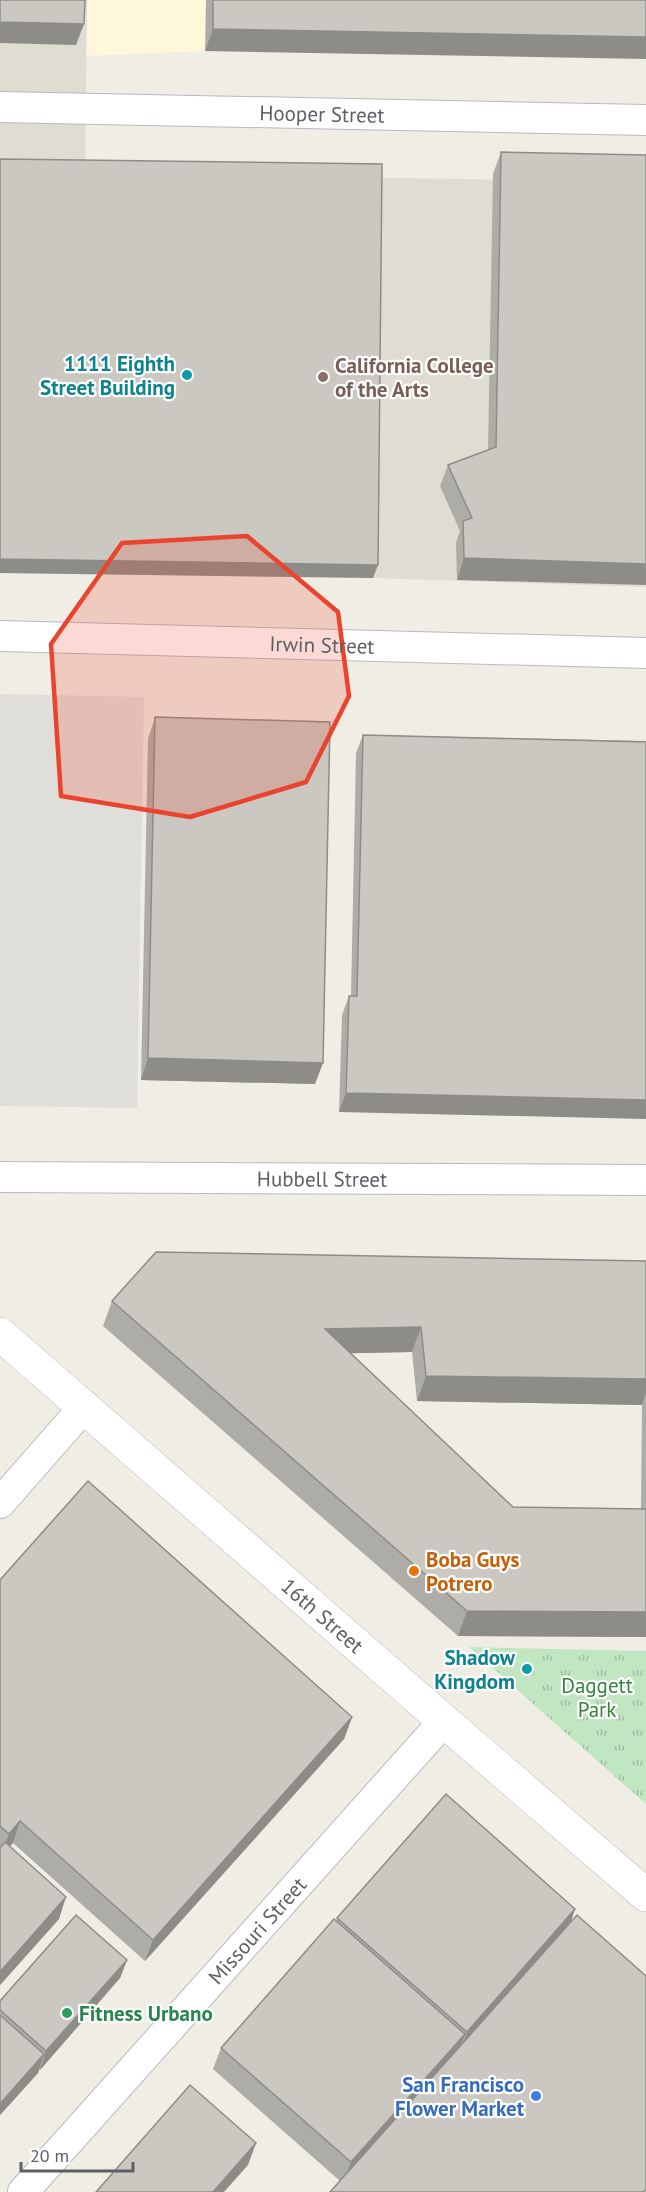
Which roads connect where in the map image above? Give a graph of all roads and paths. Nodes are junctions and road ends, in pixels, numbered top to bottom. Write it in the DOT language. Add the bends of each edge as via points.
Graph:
graph roads {
  1 [pos="0,107"];
  2 [pos="646,120"];
  3 [pos="0,636"];
  4 [pos="646,653"];
  5 [pos="0,1178"];
  6 [pos="646,1180"];
  7 [pos="0,1334"];
  8 [pos="85,1406"];
  9 [pos="0,1503"];
  10 [pos="444,1721"];
  11 [pos="646,1895"];
  12 [pos="24,2192"];
  1 -- 2 [label="street, Hooper Street"];
  3 -- 4 [label="street, Irwin Street"];
  5 -- 6 [label="street, Hubbell Street"];
  7 -- 8 [label="main road, 16th Street"];
  8 -- 9 [label="street"];
  8 -- 10 [label="main road, 16th Street"];
  10 -- 11 [label="main road, 16th Street"];
  10 -- 12 [label="street, Missouri Street"];
}
